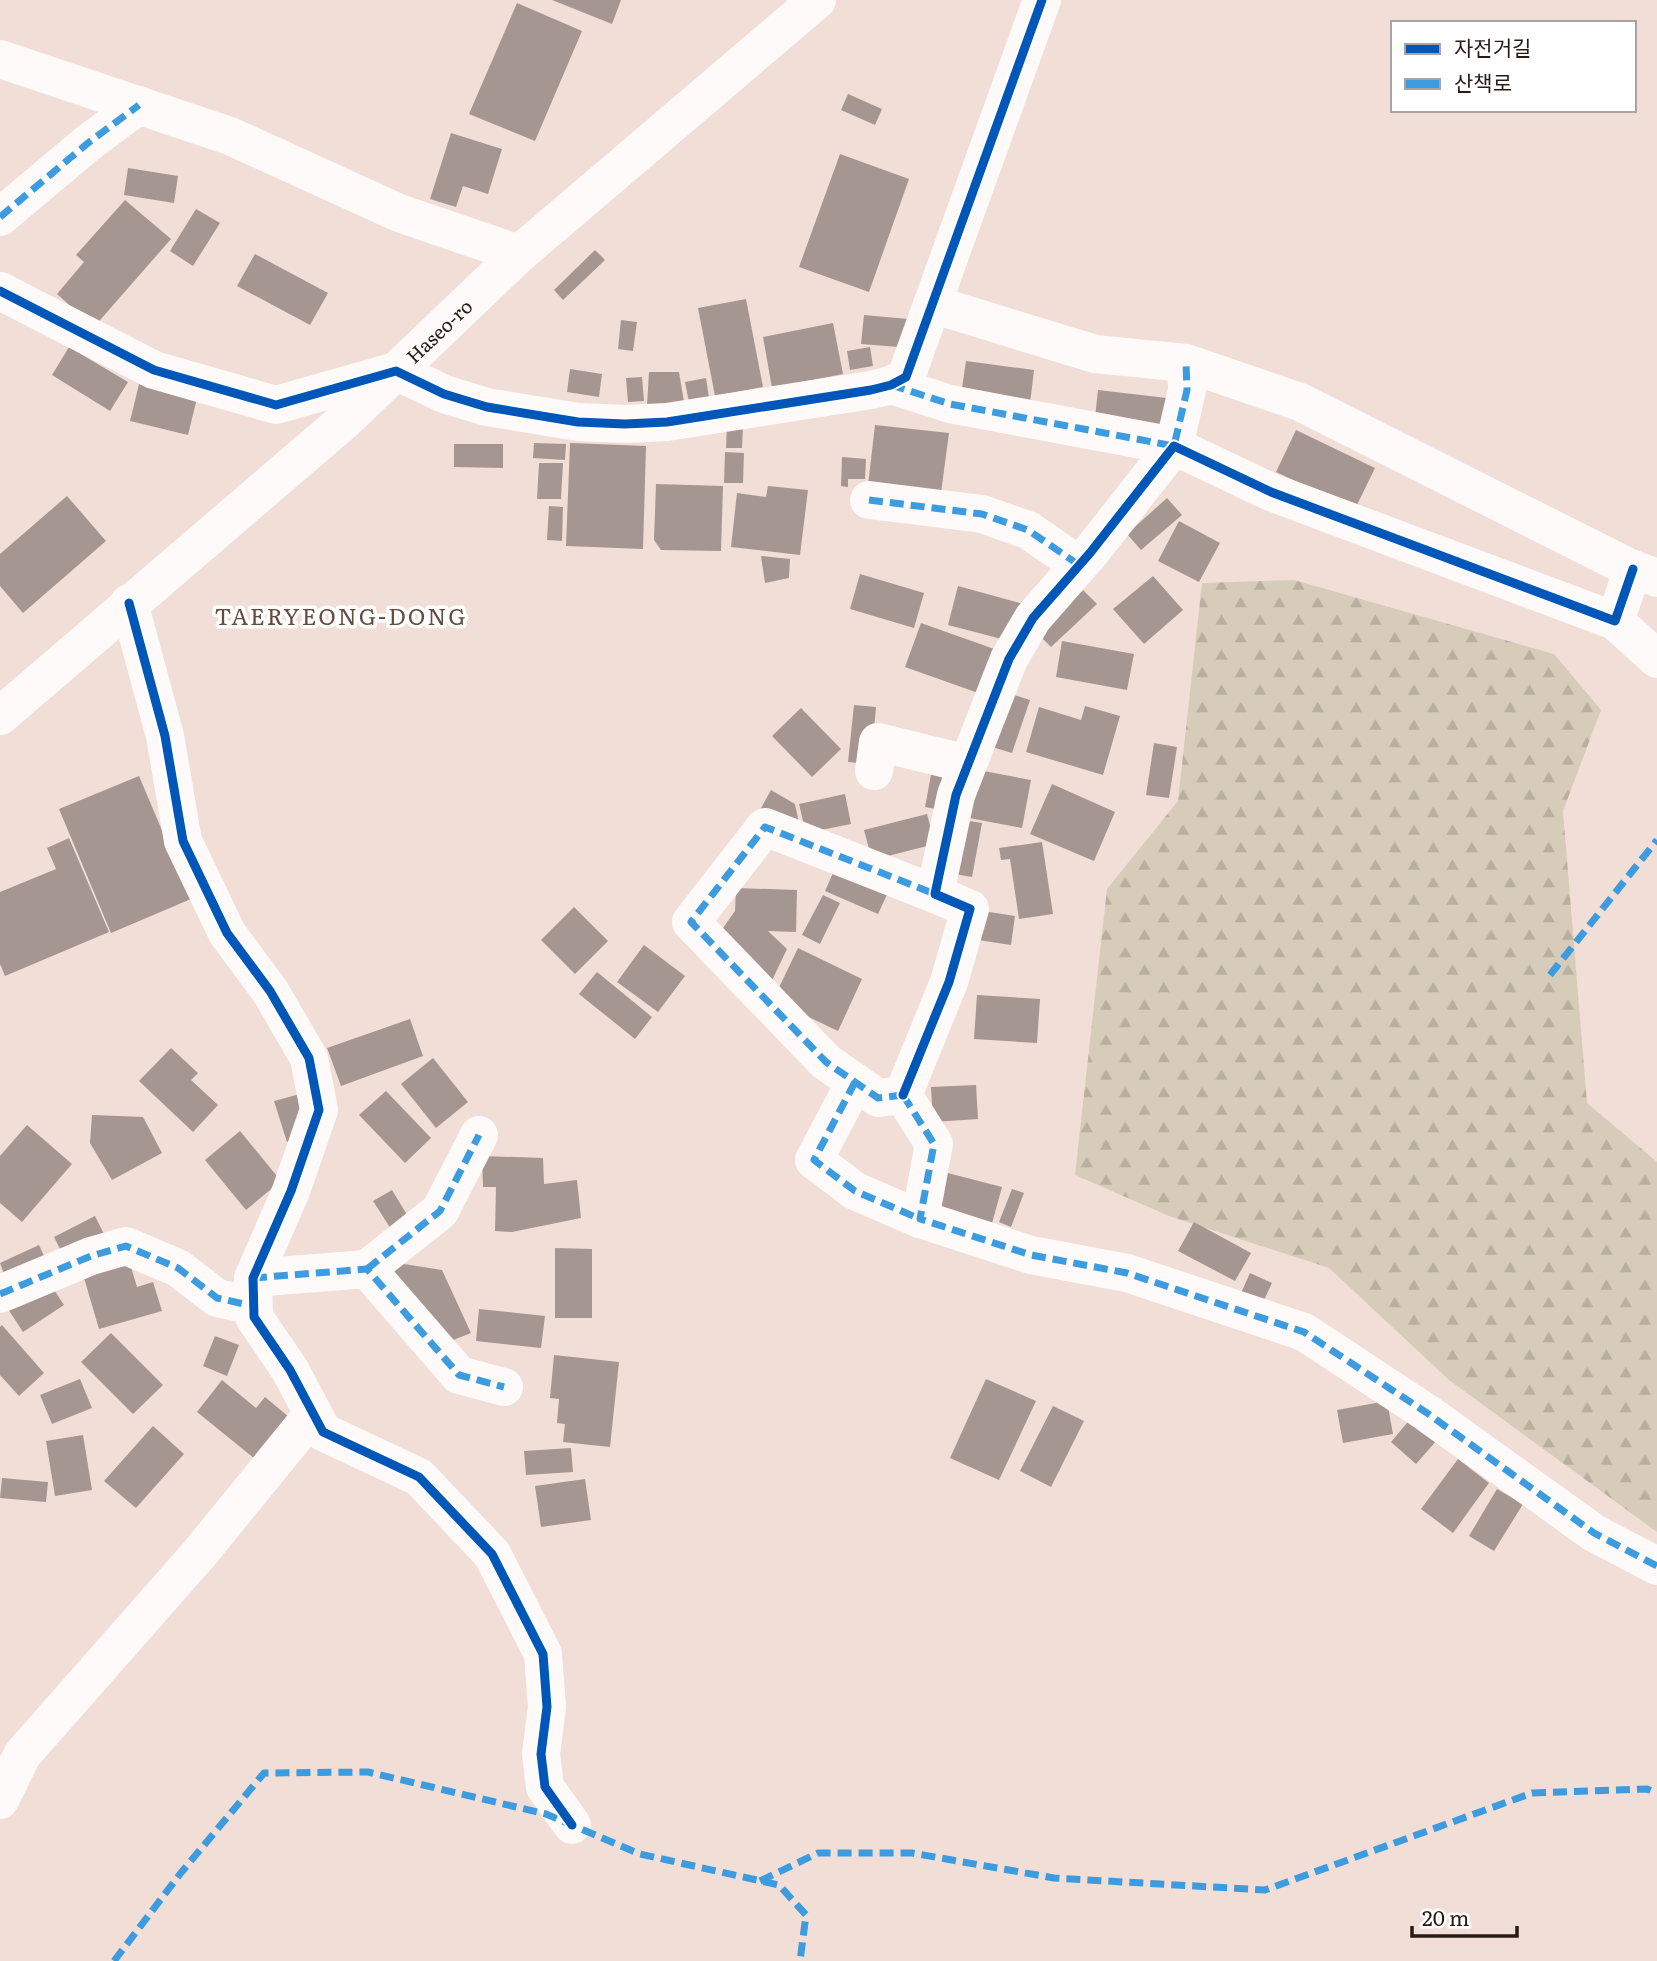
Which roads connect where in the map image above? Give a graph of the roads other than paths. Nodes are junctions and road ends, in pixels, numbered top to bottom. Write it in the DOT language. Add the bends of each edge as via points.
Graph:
graph roads {
  1 [pos="817,0"];
  2 [pos="1042,0"];
  3 [pos="0,59"];
  4 [pos="139,105"];
  5 [pos="0,217"];
  6 [pos="519,254"];
  7 [pos="0,291"];
  8 [pos="932,304"];
  9 [pos="1186,363"];
  10 [pos="396,371"];
  11 [pos="891,385"];
  12 [pos="1174,446"];
  13 [pos="869,500"];
  14 [pos="1079,565"];
  15 [pos="1645,573"];
  16 [pos="129,603"];
  17 [pos="1615,621"];
  18 [pos="1657,659"];
  19 [pos="0,716"];
  20 [pos="967,764"];
  21 [pos="874,771"];
  22 [pos="935,894"];
  23 [pos="855,1082"];
  24 [pos="903,1095"];
  25 [pos="479,1135"];
  26 [pos="920,1219"];
  27 [pos="367,1269"];
  28 [pos="253,1292"];
  29 [pos="0,1294"];
  30 [pos="504,1387"];
  31 [pos="313,1414"];
  32 [pos="1657,1566"];
  33 [pos="0,1800"];
  34 [pos="572,1825"];
  1 -- 6 [label="street, Haseo-ro"];
  2 -- 8 [label="street"];
  3 -- 4 [label="street"];
  4 -- 5 [label="street"];
  4 -- 6 [label="street" via="230,136 399,213"];
  6 -- 10 [label="street, Haseo-ro"];
  7 -- 10 [label="street" via="154,370 276,405"];
  8 -- 9 [label="street" via="1095,354"];
  8 -- 11 [label="street" via="906,377"];
  9 -- 12 [label="street" via="1187,390"];
  9 -- 15 [label="street" via="1300,402"];
  10 -- 11 [label="street" via="444,394 487,407 537,417 625,424 667,422"];
  10 -- 16 [label="street, Haseo-ro" via="345,420"];
  11 -- 12 [label="street" via="950,404"];
  12 -- 14 [label="street"];
  12 -- 17 [label="street" via="1271,492"];
  13 -- 14 [label="street" via="982,514 1028,530"];
  14 -- 20 [label="street" via="1033,618 1009,659"];
  15 -- 17 [label="street"];
  16 -- 19 [label="street, Haseo-ro"];
  16 -- 28 [label="street" via="165,736 183,841 227,933 270,991 309,1058 319,1110"];
  17 -- 18 [label="street"];
  20 -- 21 [label="street" via="878,742"];
  20 -- 22 [label="street"];
  22 -- 23 [label="street" via="765,827 691,922 826,1062"];
  22 -- 24 [label="street" via="970,909 949,982"];
  23 -- 24 [label="street" via="878,1098"];
  23 -- 26 [label="street" via="814,1160 855,1191"];
  24 -- 26 [label="street" via="934,1144"];
  25 -- 27 [label="street" via="440,1211"];
  26 -- 32 [label="street" via="1031,1255 1127,1273 1304,1332 1427,1413 1594,1534"];
  27 -- 28 [label="street"];
  27 -- 30 [label="street" via="459,1375"];
  28 -- 29 [label="street" via="216,1298 178,1268 126,1245"];
  28 -- 31 [label="street" via="254,1317"];
  31 -- 33 [label="street" via="200,1554 22,1755"];
  31 -- 34 [label="street" via="323,1432 419,1477 492,1554 543,1654 547,1707 541,1754 545,1787"];
}
